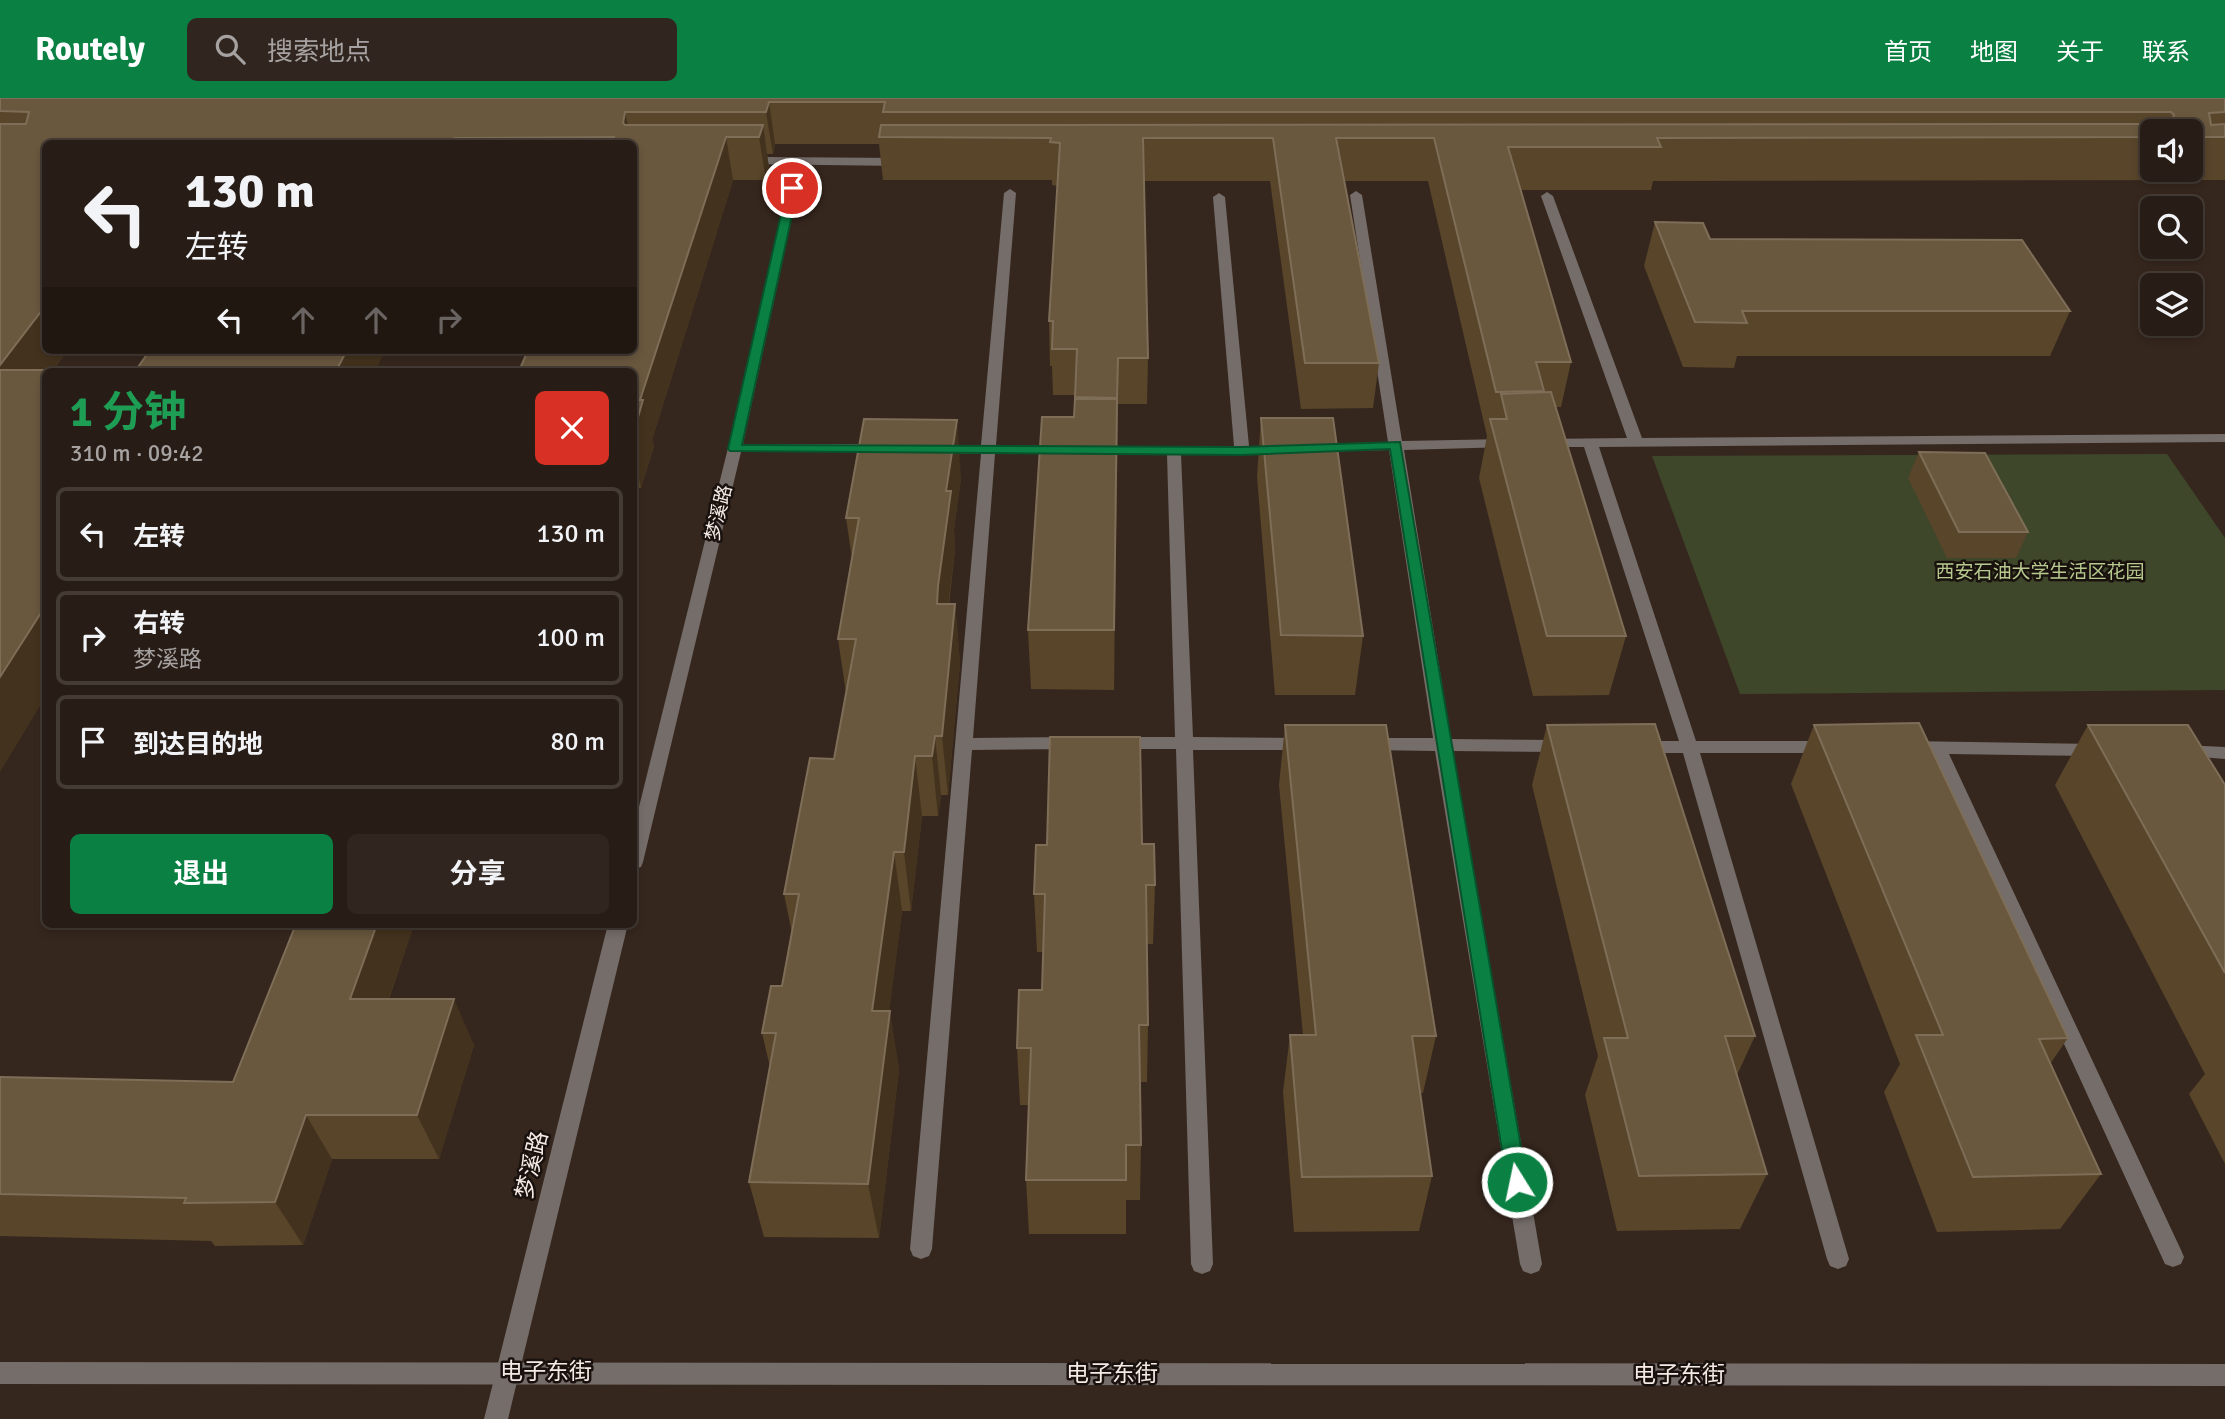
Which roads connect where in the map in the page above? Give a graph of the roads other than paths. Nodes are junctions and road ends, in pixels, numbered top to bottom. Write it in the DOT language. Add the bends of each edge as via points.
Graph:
graph roads {
  1 [pos="729,161"];
  2 [pos="798,162"];
  3 [pos="924,162"];
  4 [pos="1010,194"];
  5 [pos="1356,195"];
  6 [pos="1547,196"];
  7 [pos="1219,197"];
  8 [pos="2223,441"];
  9 [pos="1590,442"];
  10 [pos="1636,442"];
  11 [pos="1396,445"];
  12 [pos="897,448"];
  13 [pos="735,449"];
  14 [pos="923,449"];
  15 [pos="988,450"];
  16 [pos="1174,450"];
  17 [pos="1242,451"];
  18 [pos="1183,743"];
  19 [pos="966,744"];
  20 [pos="1320,744"];
  21 [pos="1347,744"];
  22 [pos="1443,744"];
  23 [pos="1580,746"];
  24 [pos="1621,747"];
  25 [pos="1855,747"];
  26 [pos="1882,747"];
  27 [pos="1937,747"];
  28 [pos="1690,748"];
  29 [pos="2118,750"];
  30 [pos="2159,751"];
  31 [pos="2220,752"];
  32 [pos="2225,769"];
  33 [pos="637,850"];
  34 [pos="617,928"];
  35 [pos="921,1250"];
  36 [pos="2173,1257"];
  37 [pos="1838,1259"];
  38 [pos="1202,1264"];
  39 [pos="1531,1264"];
  40 [pos="509,1371"];
  41 [pos="0,1373"];
  42 [pos="2225,1375"];
  43 [pos="496,1419"];
  1 -- 2 [label="street"];
  2 -- 3 [label="street"];
  2 -- 13 [label="street, 梦溪路"];
  4 -- 15 [label="street"];
  5 -- 11 [label="street"];
  6 -- 10 [label="street"];
  7 -- 17 [label="street"];
  8 -- 10 [label="street"];
  9 -- 10 [label="street"];
  9 -- 11 [label="street"];
  9 -- 28 [label="street"];
  11 -- 17 [label="street"];
  11 -- 22 [label="street"];
  12 -- 13 [label="street"];
  13 -- 33 [label="street, 梦溪路"];
  14 -- 15 [label="street"];
  15 -- 16 [label="street"];
  15 -- 19 [label="street"];
  16 -- 17 [label="street"];
  16 -- 18 [label="street"];
  18 -- 19 [label="street"];
  18 -- 20 [label="street"];
  18 -- 38 [label="street"];
  19 -- 35 [label="street"];
  21 -- 22 [label="street"];
  22 -- 23 [label="street"];
  22 -- 39 [label="street"];
  24 -- 28 [label="street"];
  25 -- 28 [label="street"];
  26 -- 27 [label="street"];
  27 -- 29 [label="street"];
  27 -- 36 [label="street"];
  28 -- 37 [label="street"];
  30 -- 31 [label="street"];
  31 -- 32 [label="street"];
  34 -- 40 [label="street, 梦溪路"];
  40 -- 41 [label="street, 电子东街"];
  40 -- 42 [label="street, 电子东街"];
  40 -- 43 [label="street, 梦溪路"];
}
